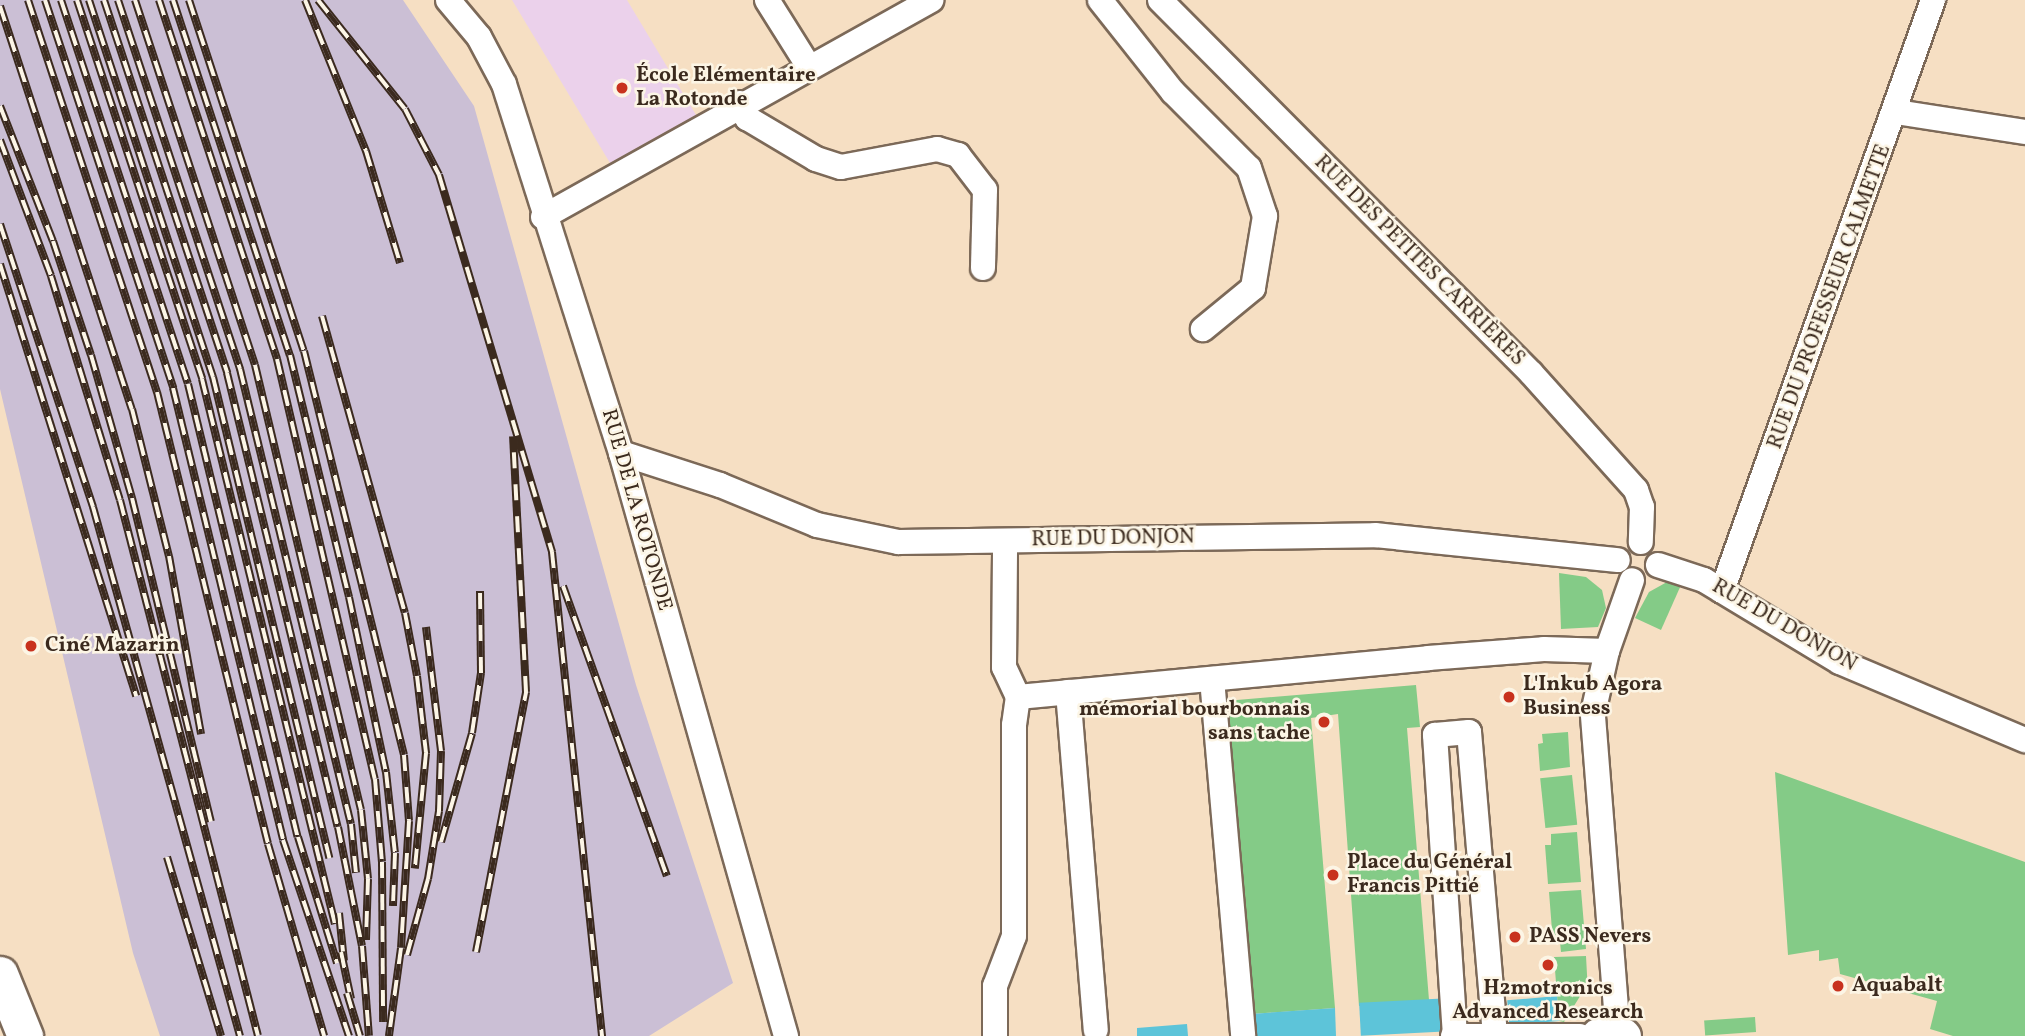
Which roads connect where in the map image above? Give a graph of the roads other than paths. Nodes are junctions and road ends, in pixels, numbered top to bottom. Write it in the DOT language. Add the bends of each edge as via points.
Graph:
graph roads {
  1 [pos="448,0"];
  2 [pos="767,0"];
  3 [pos="931,0"];
  4 [pos="1100,0"];
  5 [pos="1160,0"];
  6 [pos="1933,0"];
  7 [pos="810,66"];
  8 [pos="740,103"];
  9 [pos="1896,112"];
  10 [pos="2025,132"];
  11 [pos="543,217"];
  12 [pos="983,268"];
  13 [pos="1203,329"];
  14 [pos="621,453"];
  15 [pos="1005,541"];
  16 [pos="1640,542"];
  17 [pos="1658,565"];
  18 [pos="1625,570"];
  19 [pos="1722,591"];
  20 [pos="1607,651"];
  21 [pos="1212,679"];
  22 [pos="1068,692"];
  23 [pos="1018,697"];
  24 [pos="2025,740"];
  25 [pos="0,974"];
  26 [pos="1096,1030"];
  27 [pos="1495,1035"];
  28 [pos="1610,1035"];
  29 [pos="25,1036"];
  30 [pos="786,1036"];
  31 [pos="995,1036"];
  32 [pos="1243,1036"];
  33 [pos="1454,1036"];
  34 [pos="1580,1036"];
  1 -- 11 [label="street, RUE DE LA ROTONDE" via="494,61"];
  2 -- 7 [label="street"];
  3 -- 7 [label="street"];
  4 -- 13 [label="street" via="1173,92 1249,168 1265,216 1253,288"];
  5 -- 16 [label="street, RUE DES PETITES CARRIÈRES" via="1531,373 1636,489 1642,507"];
  6 -- 9 [label="street, RUE DU PROFESSEUR CALMETTE"];
  7 -- 8 [label="street"];
  8 -- 11 [label="street"];
  8 -- 12 [label="street" via="747,118 816,159 841,167 937,149 958,155 985,190"];
  9 -- 10 [label="street"];
  9 -- 19 [label="street, RUE DU PROFESSEUR CALMETTE"];
  11 -- 14 [label="street, RUE DE LA ROTONDE"];
  14 -- 15 [label="street, RUE DU DONJON" via="720,485 817,525 870,538"];
  14 -- 30 [label="street, RUE DE LA ROTONDE"];
  15 -- 18 [label="street, RUE DU DONJON" via="1375,535"];
  15 -- 23 [label="street" via="1004,667"];
  16 -- 17 [label="street" via="1652,547"];
  16 -- 18 [label="street" via="1628,544"];
  17 -- 18 [label="street" via="1649,578"];
  17 -- 19 [label="street, RUE DU DONJON"];
  18 -- 20 [label="street"];
  19 -- 24 [label="street, RUE DU DONJON" via="1840,662"];
  20 -- 21 [label="street" via="1535,650"];
  20 -- 28 [label="street" via="1593,713 1612,1000"];
  21 -- 22 [label="street"];
  21 -- 32 [label="street"];
  22 -- 23 [label="street"];
  22 -- 26 [label="street"];
  23 -- 31 [label="street" via="1014,725 1014,936 995,986"];
  25 -- 29 [label="main road"];
  27 -- 33 [label="street"];
  27 -- 33 [label="street" via="1469,732 1435,736"];
  27 -- 34 [label="street"];
}
